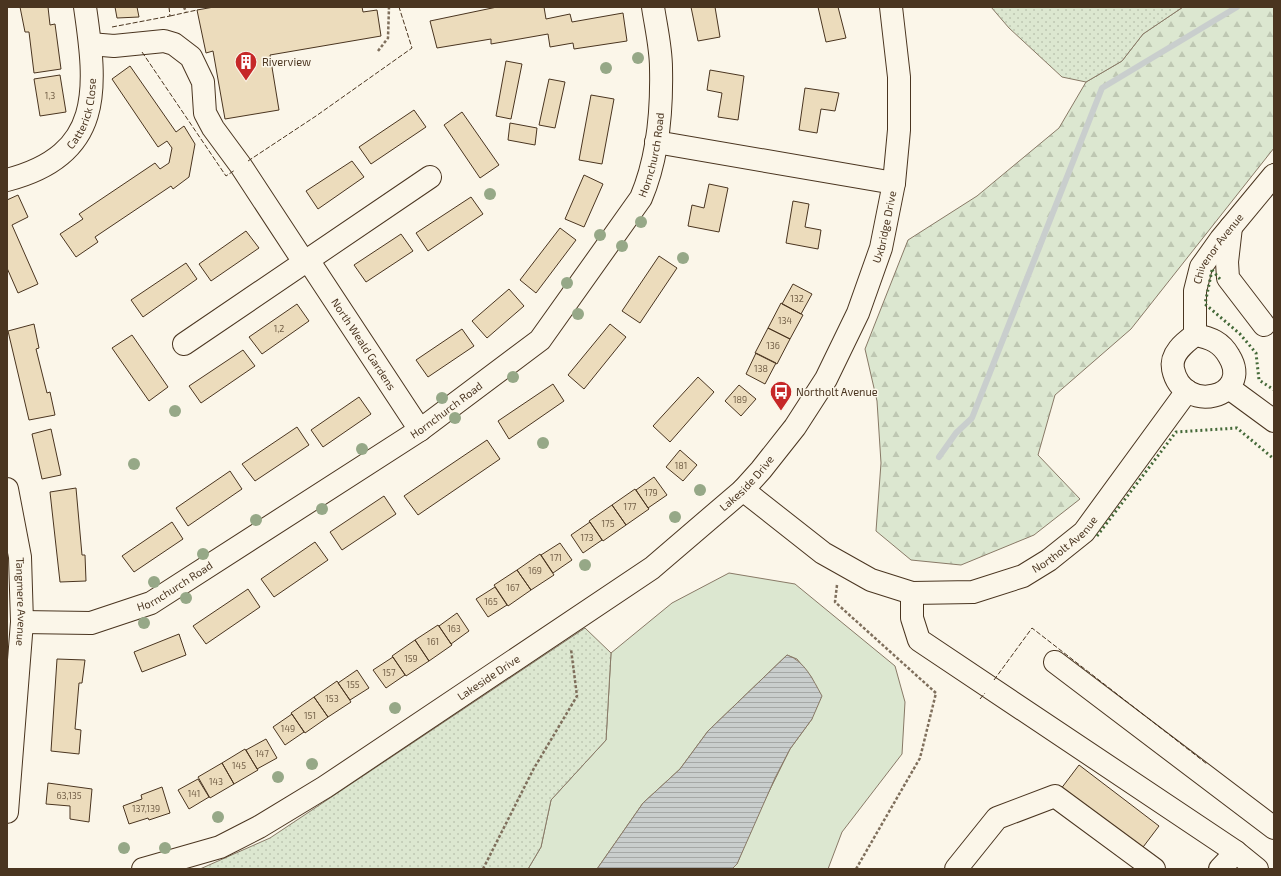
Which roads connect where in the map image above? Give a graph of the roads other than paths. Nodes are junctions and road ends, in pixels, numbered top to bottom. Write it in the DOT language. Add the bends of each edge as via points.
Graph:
graph roads {
  1 [pos="85,7"];
  2 [pos="653,7"];
  3 [pos="891,7"];
  4 [pos="90,44"];
  5 [pos="656,142"];
  6 [pos="1274,175"];
  7 [pos="430,177"];
  8 [pos="7,180"];
  9 [pos="894,184"];
  10 [pos="1231,226"];
  11 [pos="306,261"];
  12 [pos="1264,325"];
  13 [pos="1195,335"];
  14 [pos="184,344"];
  15 [pos="1229,388"];
  16 [pos="1187,391"];
  17 [pos="1274,421"];
  18 [pos="795,427"];
  19 [pos="420,430"];
  20 [pos="7,489"];
  21 [pos="743,490"];
  22 [pos="912,593"];
  23 [pos="22,622"];
  24 [pos="1055,662"];
  25 [pos="7,812"];
  26 [pos="1274,828"];
  27 [pos="1236,852"];
  28 [pos="143,869"];
  29 [pos="956,869"];
  30 [pos="1154,869"];
  31 [pos="1220,869"];
  32 [pos="1257,869"];
  1 -- 4 [label="street, Catterick Close"];
  2 -- 5 [label="street, Hornchurch Road" via="661,67"];
  3 -- 9 [label="street, Uxbridge Drive" via="899,77 899,130"];
  4 -- 8 [label="street, Catterick Close" via="93,73 91,98 87,116 73,144 51,162"];
  4 -- 11 [label="street, North Weald Gardens" via="114,46 164,41 174,44 191,57 203,82 205,113 213,128"];
  5 -- 9 [label="street"];
  5 -- 19 [label="street, Hornchurch Road" via="641,198 540,340"];
  6 -- 10 [label="street, Chivenor Avenue"];
  7 -- 11 [label="street"];
  9 -- 18 [label="street, Uxbridge Drive" via="881,248 858,313 826,379"];
  10 -- 12 [label="street" via="1226,262 1228,278"];
  10 -- 13 [label="street, Chivenor Avenue" via="1201,267 1195,291"];
  11 -- 14 [label="street"];
  11 -- 19 [label="street, North Weald Gardens"];
  13 -- 15 [label="street" via="1211,338 1224,347 1234,364 1236,376"];
  13 -- 16 [label="street" via="1182,344 1174,358 1176,381"];
  15 -- 16 [label="street" via="1216,395 1201,398"];
  15 -- 17 [label="street"];
  16 -- 22 [label="street, Northolt Avenue" via="1084,532 1048,560 1023,576 973,592"];
  18 -- 21 [label="street, Lakeside Drive" via="778,451"];
  19 -- 23 [label="street, Hornchurch Road" via="151,603 91,623"];
  20 -- 23 [label="street, Tangmere Avenue" via="20,557"];
  21 -- 22 [label="street, Northolt Avenue" via="823,553 871,580"];
  21 -- 28 [label="street, Lakeside Drive" via="652,568 325,787 220,847"];
  22 -- 27 [label="street" via="912,618 919,640"];
  23 -- 25 [label="street, Tangmere Avenue"];
  24 -- 26 [label="street"];
  27 -- 31 [label="street"];
  27 -- 32 [label="street"];
  29 -- 30 [label="street" via="996,818 1055,796"];
}
